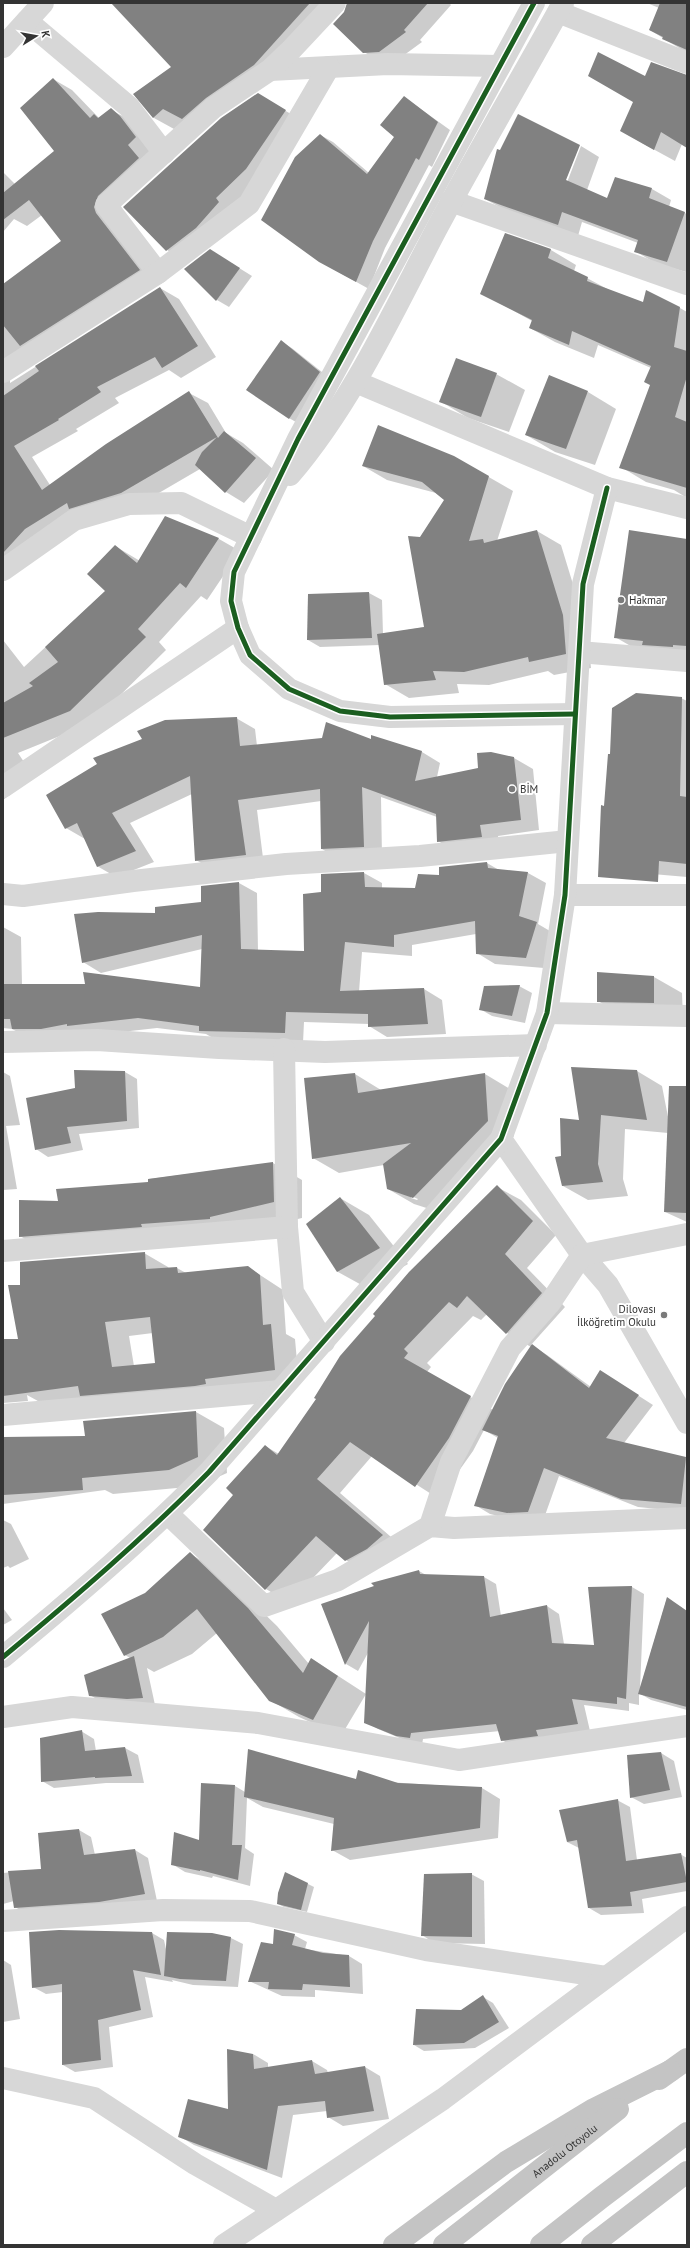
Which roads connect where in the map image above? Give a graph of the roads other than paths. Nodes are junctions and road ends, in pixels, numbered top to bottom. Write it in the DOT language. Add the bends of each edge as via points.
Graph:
graph roads {
  1 [pos="43,3"];
  2 [pos="335,3"];
  3 [pos="534,3"];
  4 [pos="560,7"];
  5 [pos="27,21"];
  6 [pos="3,47"];
  7 [pos="687,63"];
  8 [pos="500,66"];
  9 [pos="329,68"];
  10 [pos="270,70"];
  11 [pos="164,153"];
  12 [pos="451,201"];
  13 [pos="158,273"];
  14 [pos="687,284"];
  15 [pos="3,372"];
  16 [pos="356,382"];
  17 [pos="607,488"];
  18 [pos="267,502"];
  19 [pos="687,508"];
  20 [pos="252,537"];
  21 [pos="3,570"];
  22 [pos="238,628"];
  23 [pos="579,652"];
  24 [pos="687,662"];
  25 [pos="575,714"];
  26 [pos="3,787"];
  27 [pos="568,841"];
  28 [pos="3,894"];
  29 [pos="566,894"];
  30 [pos="687,895"];
  31 [pos="547,1013"];
  32 [pos="687,1016"];
  33 [pos="3,1042"];
  34 [pos="536,1045"];
  35 [pos="284,1049"];
  36 [pos="501,1139"];
  37 [pos="287,1227"];
  38 [pos="687,1234"];
  39 [pos="3,1251"];
  40 [pos="582,1255"];
  41 [pos="324,1342"];
  42 [pos="280,1390"];
  43 [pos="3,1415"];
  44 [pos="687,1424"];
  45 [pos="168,1514"];
  46 [pos="687,1518"];
  47 [pos="430,1526"];
  48 [pos="3,1657"];
  49 [pos="3,1718"];
  50 [pos="687,1726"];
  51 [pos="687,1917"];
  52 [pos="3,1921"];
  53 [pos="606,1977"];
  54 [pos="679,2065"];
  55 [pos="3,2078"];
  56 [pos="687,2133"];
  57 [pos="687,2172"];
  58 [pos="276,2210"];
  59 [pos="224,2245"];
  60 [pos="394,2245"];
  61 [pos="444,2245"];
  62 [pos="542,2245"];
  63 [pos="592,2245"];
  1 -- 5 [label="street"];
  2 -- 10 [label="street"];
  3 -- 8 [label="street"];
  4 -- 7 [label="street"];
  4 -- 12 [label="street"];
  5 -- 6 [label="street"];
  5 -- 11 [label="street" via="129,107"];
  8 -- 9 [label="street" via="388,64"];
  8 -- 18 [label="street" via="334,371"];
  9 -- 10 [label="street"];
  9 -- 13 [label="street" via="249,204"];
  10 -- 11 [label="street" via="213,108"];
  11 -- 13 [label="street" via="106,205"];
  12 -- 14 [label="street"];
  12 -- 16 [label="street"];
  13 -- 15 [label="street"];
  16 -- 17 [label="street"];
  16 -- 18 [label="street" via="314,447"];
  17 -- 19 [label="street"];
  17 -- 23 [label="street" via="583,584"];
  18 -- 20 [label="street"];
  20 -- 21 [label="street" via="181,503 130,504 74,520"];
  20 -- 22 [label="street" via="234,572 231,601"];
  22 -- 25 [label="street" via="250,655 289,689 340,710 390,717"];
  22 -- 26 [label="street"];
  23 -- 24 [label="street"];
  23 -- 25 [label="street"];
  25 -- 27 [label="street"];
  27 -- 28 [label="street" via="420,856 286,864 23,896"];
  27 -- 29 [label="street"];
  29 -- 30 [label="street"];
  29 -- 31 [label="street"];
  31 -- 32 [label="street"];
  31 -- 34 [label="street"];
  33 -- 35 [label="street" via="97,1040 219,1048"];
  34 -- 35 [label="street" via="325,1052"];
  34 -- 36 [label="street"];
  35 -- 37 [label="street"];
  36 -- 40 [label="street"];
  36 -- 41 [label="street"];
  37 -- 39 [label="street"];
  37 -- 41 [label="street" via="293,1292"];
  38 -- 40 [label="street"];
  40 -- 44 [label="street" via="608,1285"];
  40 -- 47 [label="street" via="550,1303 510,1348 451,1462"];
  41 -- 42 [label="street"];
  42 -- 43 [label="street"];
  42 -- 45 [label="street" via="209,1472"];
  45 -- 47 [label="street" via="264,1606 338,1580"];
  45 -- 48 [label="street"];
  46 -- 47 [label="street" via="454,1528"];
  49 -- 50 [label="street" via="72,1707 258,1723 459,1760"];
  51 -- 53 [label="street"];
  52 -- 53 [label="street" via="163,1910 250,1911 426,1950"];
  53 -- 58 [label="street" via="443,2099"];
  54 -- 60 [label="highway" via="594,2109 506,2162"];
  54 -- 61 [label="highway, Anadolu Otoyolu" via="586,2132"];
  55 -- 58 [label="street" via="94,2098 195,2164"];
  56 -- 62 [label="highway"];
  57 -- 63 [label="highway"];
  58 -- 59 [label="street"];
}
